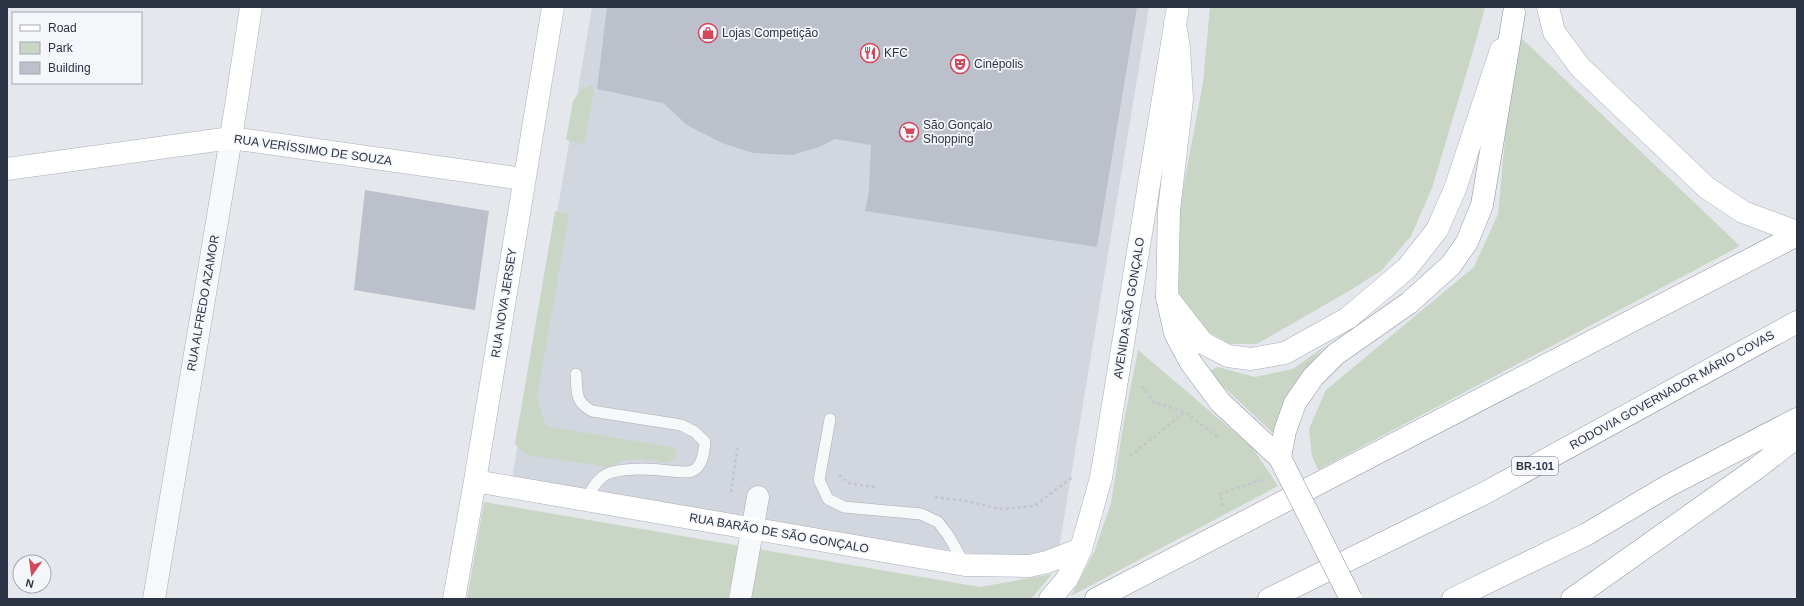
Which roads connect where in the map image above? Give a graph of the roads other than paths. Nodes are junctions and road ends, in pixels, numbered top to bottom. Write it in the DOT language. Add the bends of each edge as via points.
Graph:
graph roads {
  1 [pos="251,7"];
  2 [pos="553,7"];
  3 [pos="1548,7"];
  4 [pos="1514,10"];
  5 [pos="1177,15"];
  6 [pos="231,138"];
  7 [pos="7,169"];
  8 [pos="523,179"];
  9 [pos="1797,234"];
  10 [pos="1167,297"];
  11 [pos="1797,322"];
  12 [pos="576,374"];
  13 [pos="830,419"];
  14 [pos="1797,420"];
  15 [pos="1797,436"];
  16 [pos="1278,468"];
  17 [pos="476,481"];
  18 [pos="758,497"];
  19 [pos="586,501"];
  20 [pos="753,529"];
  21 [pos="1081,550"];
  22 [pos="965,565"];
  23 [pos="154,599"];
  24 [pos="454,599"];
  25 [pos="740,599"];
  26 [pos="1050,599"];
  27 [pos="1096,599"];
  28 [pos="1269,599"];
  29 [pos="1351,599"];
  30 [pos="1453,599"];
  31 [pos="1572,599"];
  1 -- 6 [label="main road, RUA ALFREDO AZAMOR"];
  2 -- 8 [label="main road, RUA NOVA JERSEY"];
  3 -- 9 [label="main road" via="1554,32 1580,67 1707,188 1743,212"];
  4 -- 10 [label="main road" via="1455,188 1437,230 1407,268 1354,313 1285,353 1252,359 1228,356 1203,343"];
  4 -- 16 [label="main road" via="1482,205 1468,242 1451,265 1410,303 1336,354 1312,377 1295,403 1285,431"];
  5 -- 10 [label="main road" via="1182,99 1169,210"];
  5 -- 21 [label="main road, AVENIDA SÃO GONÇALO" via="1101,478"];
  6 -- 7 [label="main road, RUA VERÍSSIMO DE SOUZA"];
  6 -- 8 [label="main road, RUA VERÍSSIMO DE SOUZA"];
  6 -- 23 [label="street, RUA ALFREDO AZAMOR"];
  8 -- 17 [label="main road, RUA NOVA JERSEY"];
  9 -- 27 [label="main road"];
  10 -- 16 [label="main road" via="1174,333 1191,364 1220,402"];
  11 -- 28 [label="main road, RODOVIA GOVERNADOR MÁRIO COVAS / BR-101" via="1483,494"];
  12 -- 19 [label="lane" via="578,399 582,406 592,411 681,425 695,432 705,442 700,463 694,470 684,472 644,468 615,472 602,476"];
  13 -- 22 [label="lane" via="819,480 828,499 844,508 921,514 938,522"];
  14 -- 30 [label="main road" via="1666,487 1587,534"];
  15 -- 31 [label="main road"];
  16 -- 29 [label="main road, bridge"];
  17 -- 19 [label="main road, RUA BARÃO DE SÃO GONÇALO"];
  17 -- 24 [label="main road, RUA NOVA JERSEY"];
  18 -- 20 [label="street"];
  19 -- 20 [label="main road, RUA BARÃO DE SÃO GONÇALO"];
  20 -- 22 [label="main road, RUA BARÃO DE SÃO GONÇALO"];
  20 -- 25 [label="street"];
  21 -- 22 [label="main road, RUA BARÃO DE SÃO GONÇALO" via="1029,566"];
  21 -- 26 [label="main road, AVENIDA SÃO GONÇALO" via="1068,579"];
}
